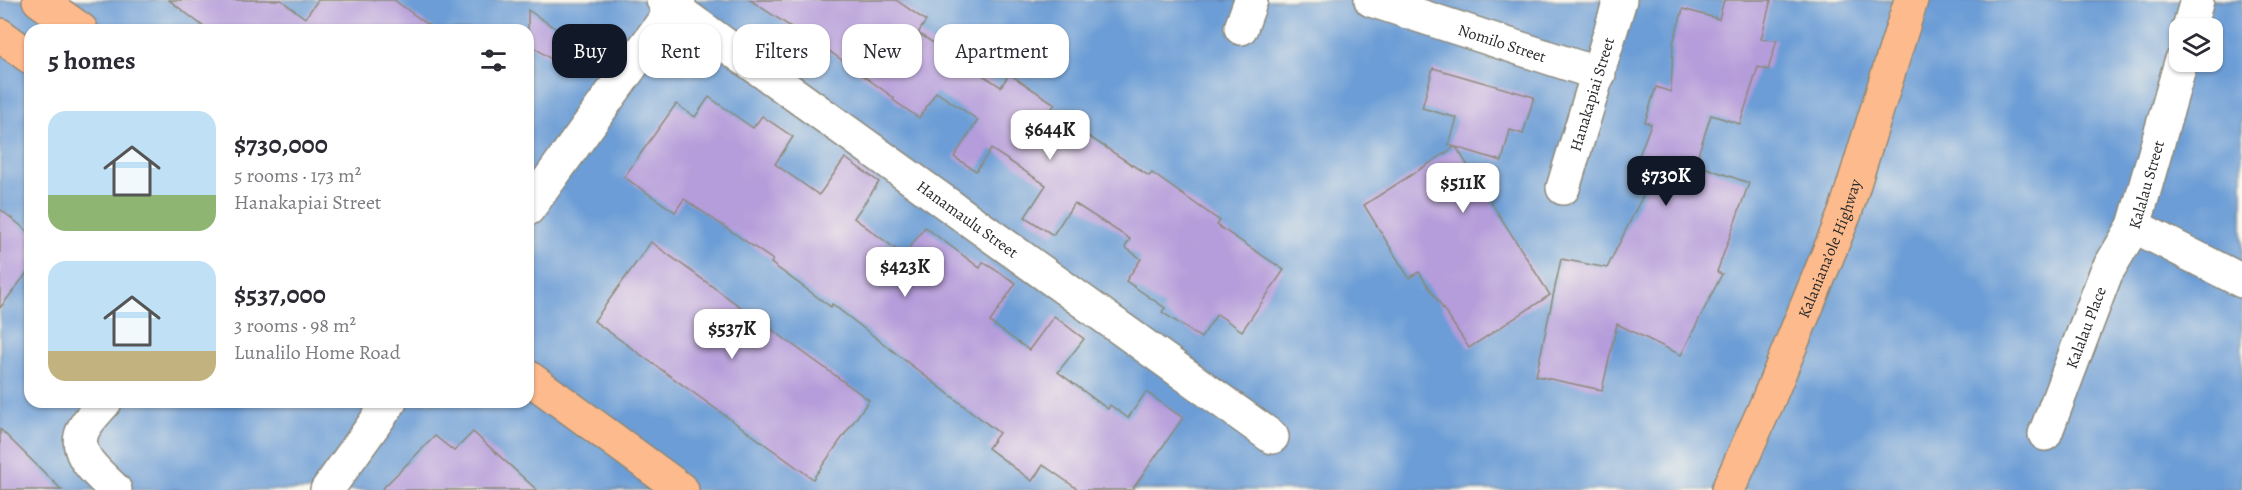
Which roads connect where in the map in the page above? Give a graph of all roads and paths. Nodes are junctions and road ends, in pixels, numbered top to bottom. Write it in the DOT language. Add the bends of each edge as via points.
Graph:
graph roads {
  1 [pos="39,0"];
  2 [pos="1371,0"];
  3 [pos="1620,0"];
  4 [pos="1911,0"];
  5 [pos="2197,0"];
  6 [pos="672,3"];
  7 [pos="2192,18"];
  8 [pos="73,24"];
  9 [pos="0,35"];
  10 [pos="24,53"];
  11 [pos="2178,72"];
  12 [pos="1599,74"];
  13 [pos="1563,188"];
  14 [pos="534,200"];
  15 [pos="2134,226"];
  16 [pos="2242,281"];
  17 [pos="534,381"];
  18 [pos="1767,403"];
  19 [pos="100,408"];
  20 [pos="386,408"];
  21 [pos="2045,434"];
  22 [pos="1272,437"];
  23 [pos="115,490"];
  24 [pos="327,490"];
  25 [pos="682,490"];
  26 [pos="1716,490"];
  27 [pos="1728,490"];
  1 -- 8 [label="main road"];
  2 -- 12 [label="street, Nomilo Street"];
  3 -- 12 [label="street, Hanakapiai Street"];
  4 -- 18 [label="main road, Kalaniana’ole Highway" via="1845,213"];
  5 -- 7 [label="street"];
  6 -- 14 [label="street"];
  6 -- 22 [label="street, Hanamaulu Street"];
  9 -- 10 [label="main road"];
  11 -- 15 [label="street, Kalalau Street"];
  12 -- 13 [label="street, Hanakapiai Street"];
  15 -- 16 [label="street, Kalalau Street"];
  15 -- 21 [label="street, Kalalau Place" via="2106,273"];
  17 -- 25 [label="main road"];
  18 -- 26 [label="main road"];
  18 -- 27 [label="main road, Kalaniana’ole Highway"];
  19 -- 23 [label="street" via="84,428 81,450"];
  20 -- 24 [label="street"];
}
